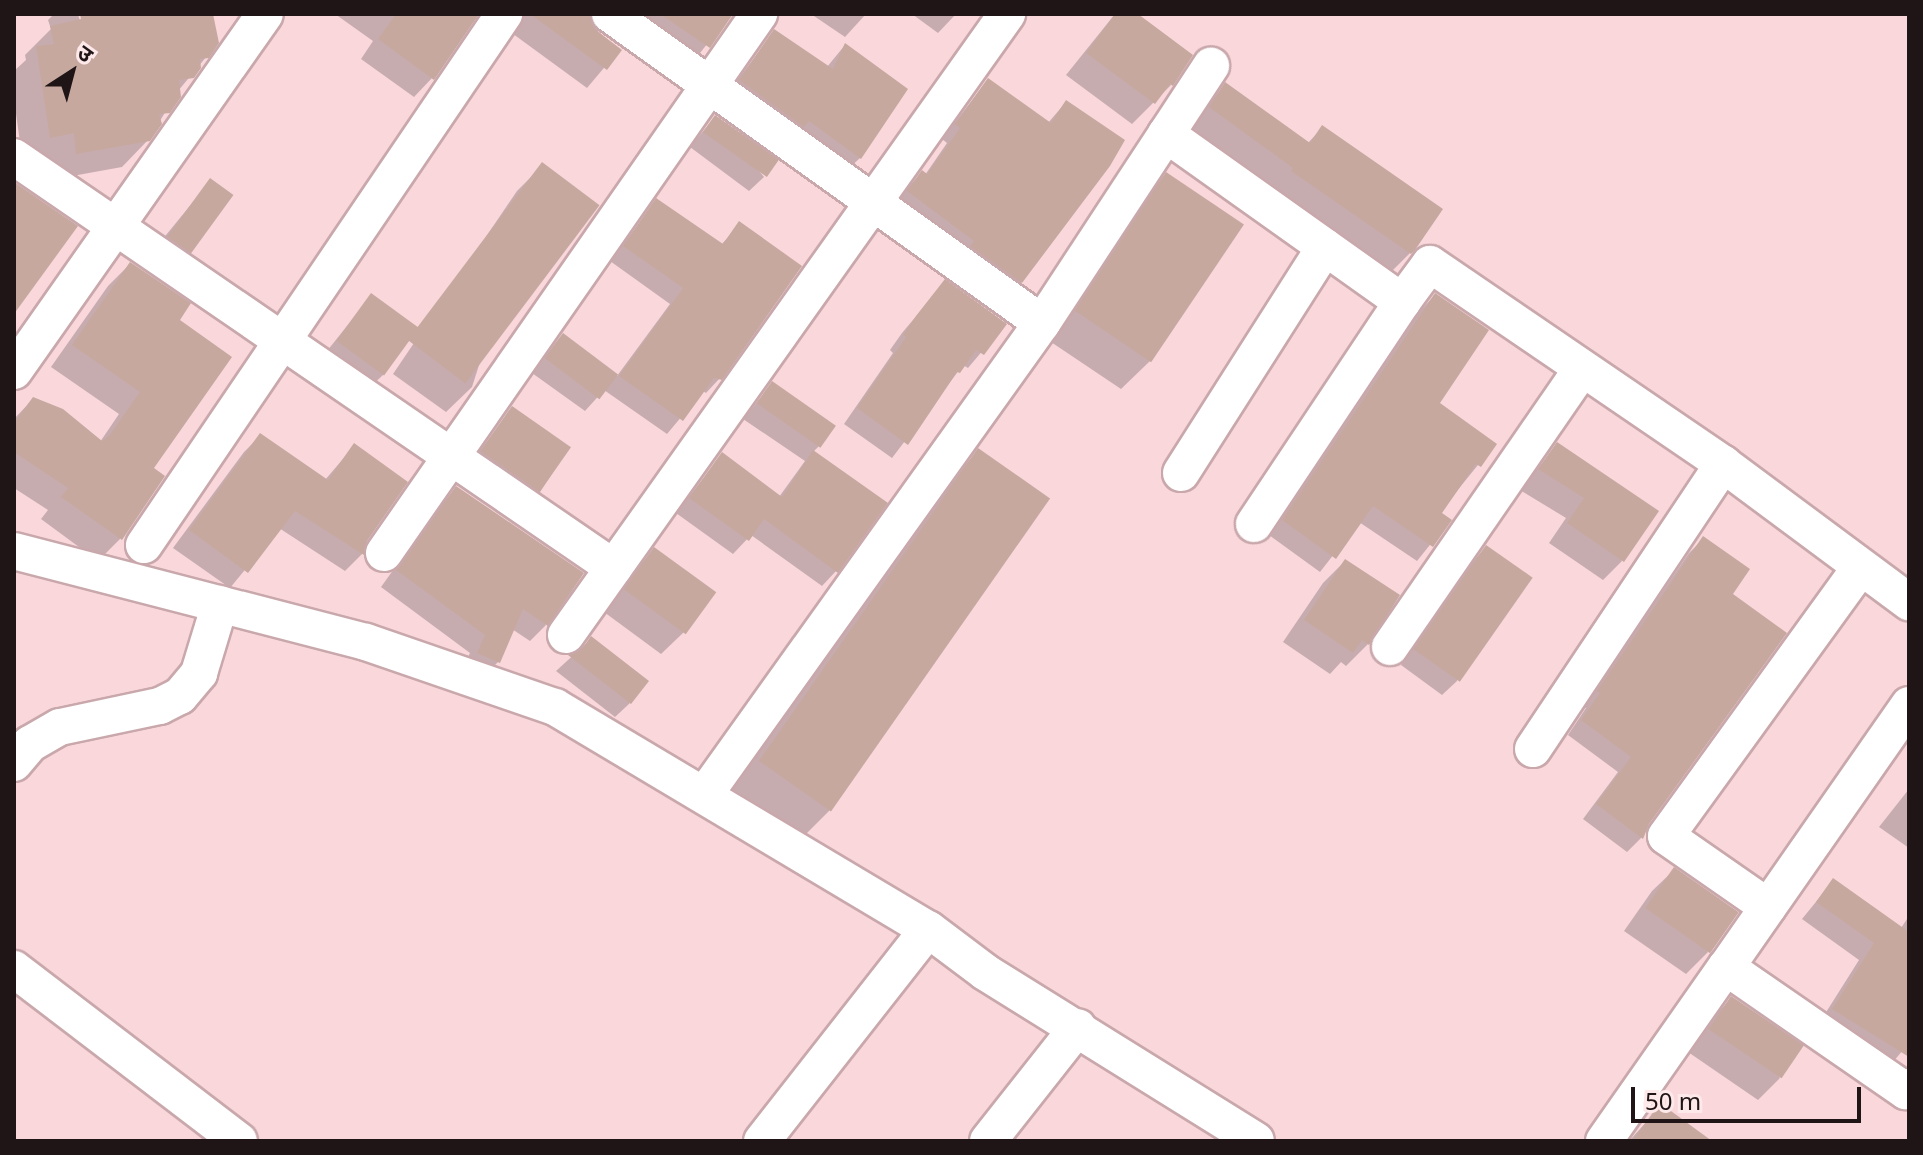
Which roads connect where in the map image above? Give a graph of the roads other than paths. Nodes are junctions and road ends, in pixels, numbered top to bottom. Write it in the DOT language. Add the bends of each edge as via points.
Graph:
graph roads {
  1 [pos="265,14"];
  2 [pos="504,14"];
  3 [pos="610,14"];
  4 [pos="759,14"];
  5 [pos="1007,14"];
  6 [pos="1211,66"];
  7 [pos="709,85"];
  8 [pos="1166,134"];
  9 [pos="14,157"];
  10 [pos="873,203"];
  11 [pos="116,226"];
  12 [pos="1325,247"];
  13 [pos="1402,302"];
  14 [pos="1042,323"];
  15 [pos="283,342"];
  16 [pos="1582,369"];
  17 [pos="14,371"];
  18 [pos="451,458"];
  19 [pos="1723,464"];
  20 [pos="1181,473"];
  21 [pos="1254,524"];
  22 [pos="144,545"];
  23 [pos="14,551"];
  24 [pos="384,553"];
  25 [pos="614,568"];
  26 [pos="1860,568"];
  27 [pos="1909,602"];
  28 [pos="220,604"];
  29 [pos="566,635"];
  30 [pos="1390,647"];
  31 [pos="1909,705"];
  32 [pos="1533,749"];
  33 [pos="14,763"];
  34 [pos="705,794"];
  35 [pos="1768,907"];
  36 [pos="928,929"];
  37 [pos="1726,967"];
  38 [pos="14,969"];
  39 [pos="1078,1027"];
  40 [pos="1909,1087"];
  41 [pos="1238,1137"];
  42 [pos="239,1141"];
  43 [pos="762,1141"];
  44 [pos="988,1141"];
  45 [pos="1604,1141"];
  1 -- 11 [label="street"];
  2 -- 15 [label="street"];
  3 -- 7 [label="street"];
  4 -- 7 [label="street"];
  5 -- 10 [label="street"];
  6 -- 8 [label="street"];
  7 -- 10 [label="street"];
  7 -- 18 [label="street"];
  8 -- 12 [label="street"];
  8 -- 14 [label="street"];
  9 -- 11 [label="street"];
  10 -- 14 [label="street"];
  10 -- 25 [label="street"];
  11 -- 15 [label="street"];
  11 -- 17 [label="street"];
  12 -- 13 [label="street"];
  12 -- 20 [label="street"];
  13 -- 16 [label="street" via="1430,264"];
  13 -- 21 [label="street"];
  14 -- 34 [label="street"];
  15 -- 18 [label="street"];
  15 -- 22 [label="street"];
  16 -- 19 [label="street"];
  16 -- 30 [label="street"];
  18 -- 24 [label="street"];
  18 -- 25 [label="street"];
  19 -- 26 [label="street"];
  19 -- 32 [label="street"];
  23 -- 28 [label="street"];
  25 -- 29 [label="street"];
  26 -- 27 [label="street"];
  26 -- 35 [label="street" via="1666,836"];
  28 -- 33 [label="street" via="199,673 180,696 160,706 60,727 30,744"];
  28 -- 34 [label="street" via="366,642 555,707"];
  31 -- 35 [label="street"];
  34 -- 36 [label="street"];
  35 -- 37 [label="street"];
  36 -- 39 [label="street" via="985,972"];
  36 -- 43 [label="street"];
  37 -- 40 [label="street" via="1906,1091"];
  37 -- 45 [label="street"];
  38 -- 42 [label="street"];
  39 -- 41 [label="street"];
  39 -- 44 [label="street"];
}
